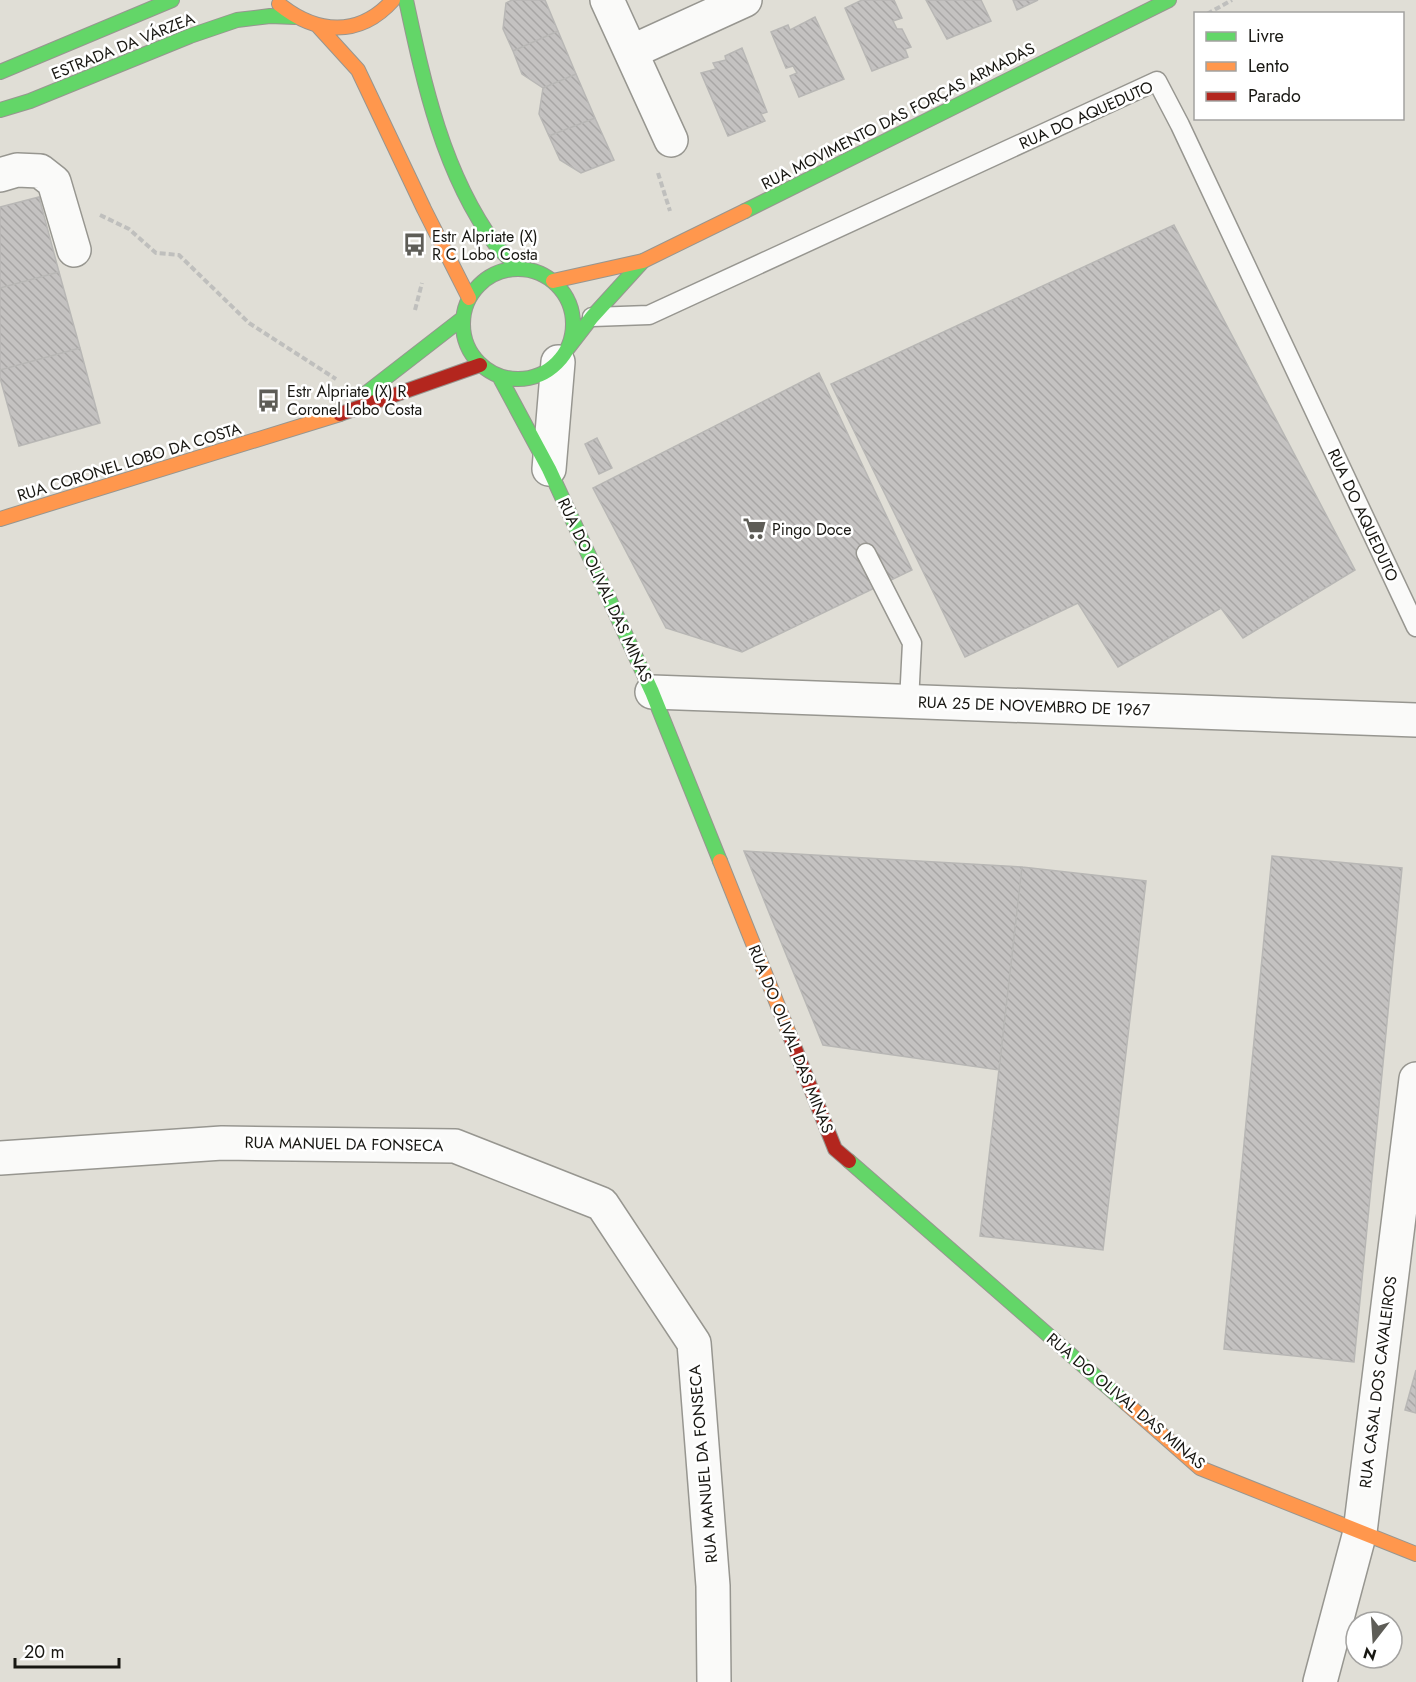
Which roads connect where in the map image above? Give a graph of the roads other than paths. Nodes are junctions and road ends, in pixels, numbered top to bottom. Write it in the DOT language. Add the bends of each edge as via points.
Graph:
graph roads {
  1 [pos="172,0"];
  2 [pos="276,0"];
  3 [pos="393,0"];
  4 [pos="406,0"];
  5 [pos="607,0"];
  6 [pos="745,0"];
  7 [pos="1168,0"];
  8 [pos="296,17"];
  9 [pos="318,26"];
  10 [pos="631,52"];
  11 [pos="0,72"];
  12 [pos="0,110"];
  13 [pos="671,140"];
  14 [pos="0,175"];
  15 [pos="74,250"];
  16 [pos="643,261"];
  17 [pos="522,268"];
  18 [pos="553,281"];
  19 [pos="469,298"];
  20 [pos="592,317"];
  21 [pos="462,318"];
  22 [pos="563,355"];
  23 [pos="480,365"];
  24 [pos="499,376"];
  25 [pos="337,415"];
  26 [pos="549,469"];
  27 [pos="0,519"];
  28 [pos="866,554"];
  29 [pos="1416,627"];
  30 [pos="652,692"];
  31 [pos="909,702"];
  32 [pos="1416,720"];
  33 [pos="1416,1079"];
  34 [pos="0,1158"];
  35 [pos="1360,1532"];
  36 [pos="1416,1554"];
  37 [pos="714,1682"];
  38 [pos="1320,1682"];
  1 -- 11 [label="street, ESTRADA DA VÁRZEA"];
  2 -- 8 [label="street, ESTRADA DA VÁRZEA"];
  3 -- 9 [label="street, ESTRADA DA VÁRZEA" via="365,22 342,27"];
  4 -- 17 [label="street" via="425,89 454,172 496,246"];
  5 -- 10 [label="street"];
  6 -- 10 [label="street"];
  7 -- 16 [label="street, RUA MOVIMENTO DAS FORÇAS ARMADAS"];
  8 -- 9 [label="street, ESTRADA DA VÁRZEA"];
  8 -- 12 [label="street, ESTRADA DA VÁRZEA" via="237,20"];
  9 -- 19 [label="street" via="358,70"];
  10 -- 13 [label="street"];
  14 -- 15 [label="street" via="16,170 40,171 54,182"];
  16 -- 18 [label="street, RUA MOVIMENTO DAS FORÇAS ARMADAS"];
  16 -- 20 [label="street, RUA MOVIMENTO DAS FORÇAS ARMADAS"];
  17 -- 18 [label="street"];
  17 -- 19 [label="street" via="500,271 482,281"];
  18 -- 22 [label="street" via="568,300 573,324"];
  19 -- 21 [label="street"];
  20 -- 22 [label="street, RUA MOVIMENTO DAS FORÇAS ARMADAS"];
  20 -- 29 [label="lane, RUA DO AQUEDUTO" via="649,315 1157,81"];
  21 -- 23 [label="street" via="469,351"];
  21 -- 25 [label="street, RUA CORONEL LOBO DA COSTA"];
  22 -- 24 [label="street" via="530,378"];
  22 -- 26 [label="street, RUA DO OLIVAL DAS MINAS"];
  23 -- 24 [label="street"];
  23 -- 25 [label="street, RUA CORONEL LOBO DA COSTA"];
  24 -- 26 [label="street, RUA DO OLIVAL DAS MINAS"];
  25 -- 27 [label="street, RUA CORONEL LOBO DA COSTA"];
  26 -- 30 [label="street, RUA DO OLIVAL DAS MINAS"];
  28 -- 31 [label="lane" via="912,642"];
  30 -- 31 [label="street, RUA 25 DE NOVEMBRO DE 1967"];
  30 -- 35 [label="street, RUA DO OLIVAL DAS MINAS" via="835,1149 1200,1468"];
  31 -- 32 [label="street, RUA 25 DE NOVEMBRO DE 1967"];
  33 -- 35 [label="street, RUA CASAL DOS CAVALEIROS"];
  34 -- 37 [label="street, RUA MANUEL DA FONSECA" via="222,1143 455,1146 602,1203 694,1343 713,1586"];
  35 -- 36 [label="street, RUA DO OLIVAL DAS MINAS"];
  35 -- 38 [label="street, RUA CASAL DOS CAVALEIROS"];
}
